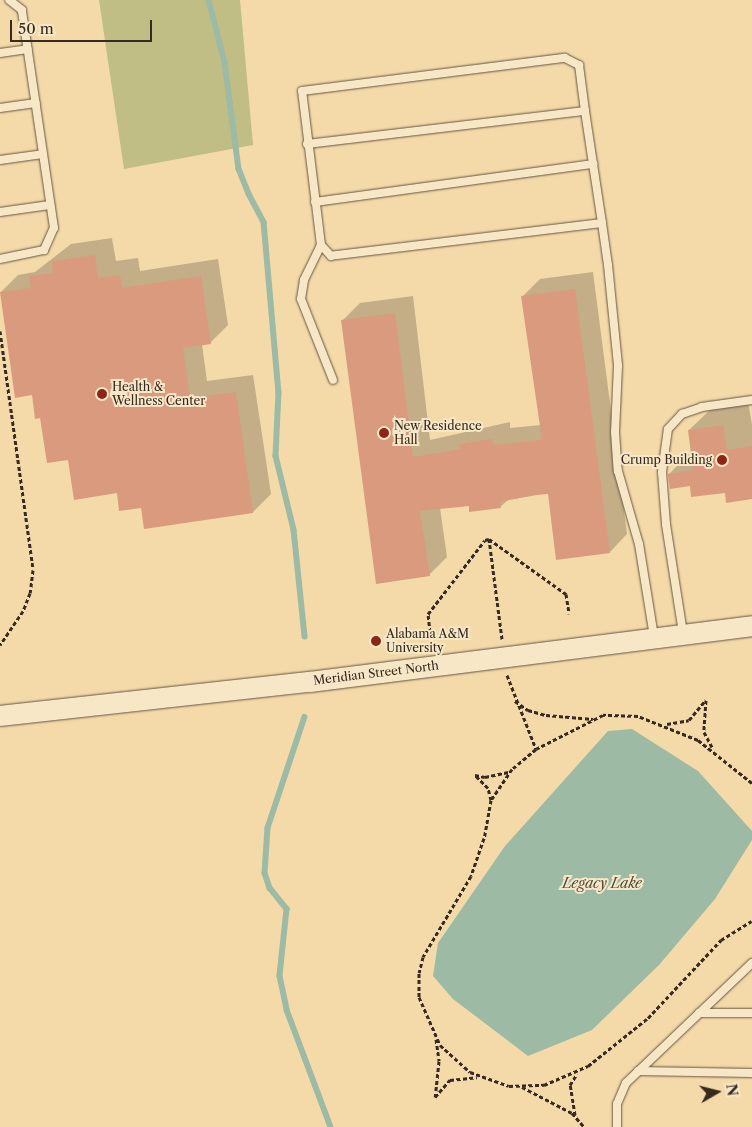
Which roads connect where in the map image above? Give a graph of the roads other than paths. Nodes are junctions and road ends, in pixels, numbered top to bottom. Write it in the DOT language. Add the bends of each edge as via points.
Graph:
graph roads {
  1 [pos="9,0"];
  2 [pos="0,1"];
  3 [pos="28,49"];
  4 [pos="0,53"];
  5 [pos="36,103"];
  6 [pos="0,108"];
  7 [pos="586,111"];
  8 [pos="307,144"];
  9 [pos="43,154"];
  10 [pos="0,160"];
  11 [pos="593,164"];
  12 [pos="315,202"];
  13 [pos="50,205"];
  14 [pos="0,212"];
  15 [pos="602,223"];
  16 [pos="321,245"];
  17 [pos="0,259"];
  18 [pos="333,380"];
  19 [pos="752,400"];
  20 [pos="752,626"];
  21 [pos="684,635"];
  22 [pos="654,639"];
  23 [pos="0,716"];
  24 [pos="752,963"];
  25 [pos="699,1013"];
  26 [pos="752,1013"];
  27 [pos="638,1071"];
  28 [pos="752,1073"];
  29 [pos="616,1127"];
  1 -- 2 [label="lane"];
  1 -- 3 [label="lane" via="22,10"];
  3 -- 4 [label="lane"];
  3 -- 5 [label="lane"];
  5 -- 6 [label="lane"];
  5 -- 9 [label="lane"];
  7 -- 8 [label="lane"];
  7 -- 8 [label="lane" via="579,65 565,58 302,91"];
  7 -- 11 [label="lane"];
  8 -- 12 [label="lane"];
  9 -- 10 [label="lane"];
  9 -- 13 [label="lane"];
  11 -- 12 [label="lane"];
  11 -- 15 [label="lane"];
  12 -- 16 [label="lane"];
  13 -- 14 [label="lane"];
  13 -- 17 [label="lane" via="53,237 44,250"];
  15 -- 16 [label="lane" via="331,256"];
  15 -- 22 [label="lane" via="618,366 615,432 618,471 639,544"];
  16 -- 18 [label="lane" via="304,280 302,299"];
  19 -- 21 [label="lane" via="702,407 682,414 668,429 662,481"];
  20 -- 21 [label="street, Meridian Street North"];
  21 -- 22 [label="street, Meridian Street North"];
  22 -- 23 [label="street, Meridian Street North"];
  24 -- 25 [label="lane"];
  25 -- 26 [label="lane"];
  25 -- 27 [label="lane"];
  27 -- 28 [label="lane"];
  27 -- 29 [label="lane" via="626,1083 617,1104"];
}
